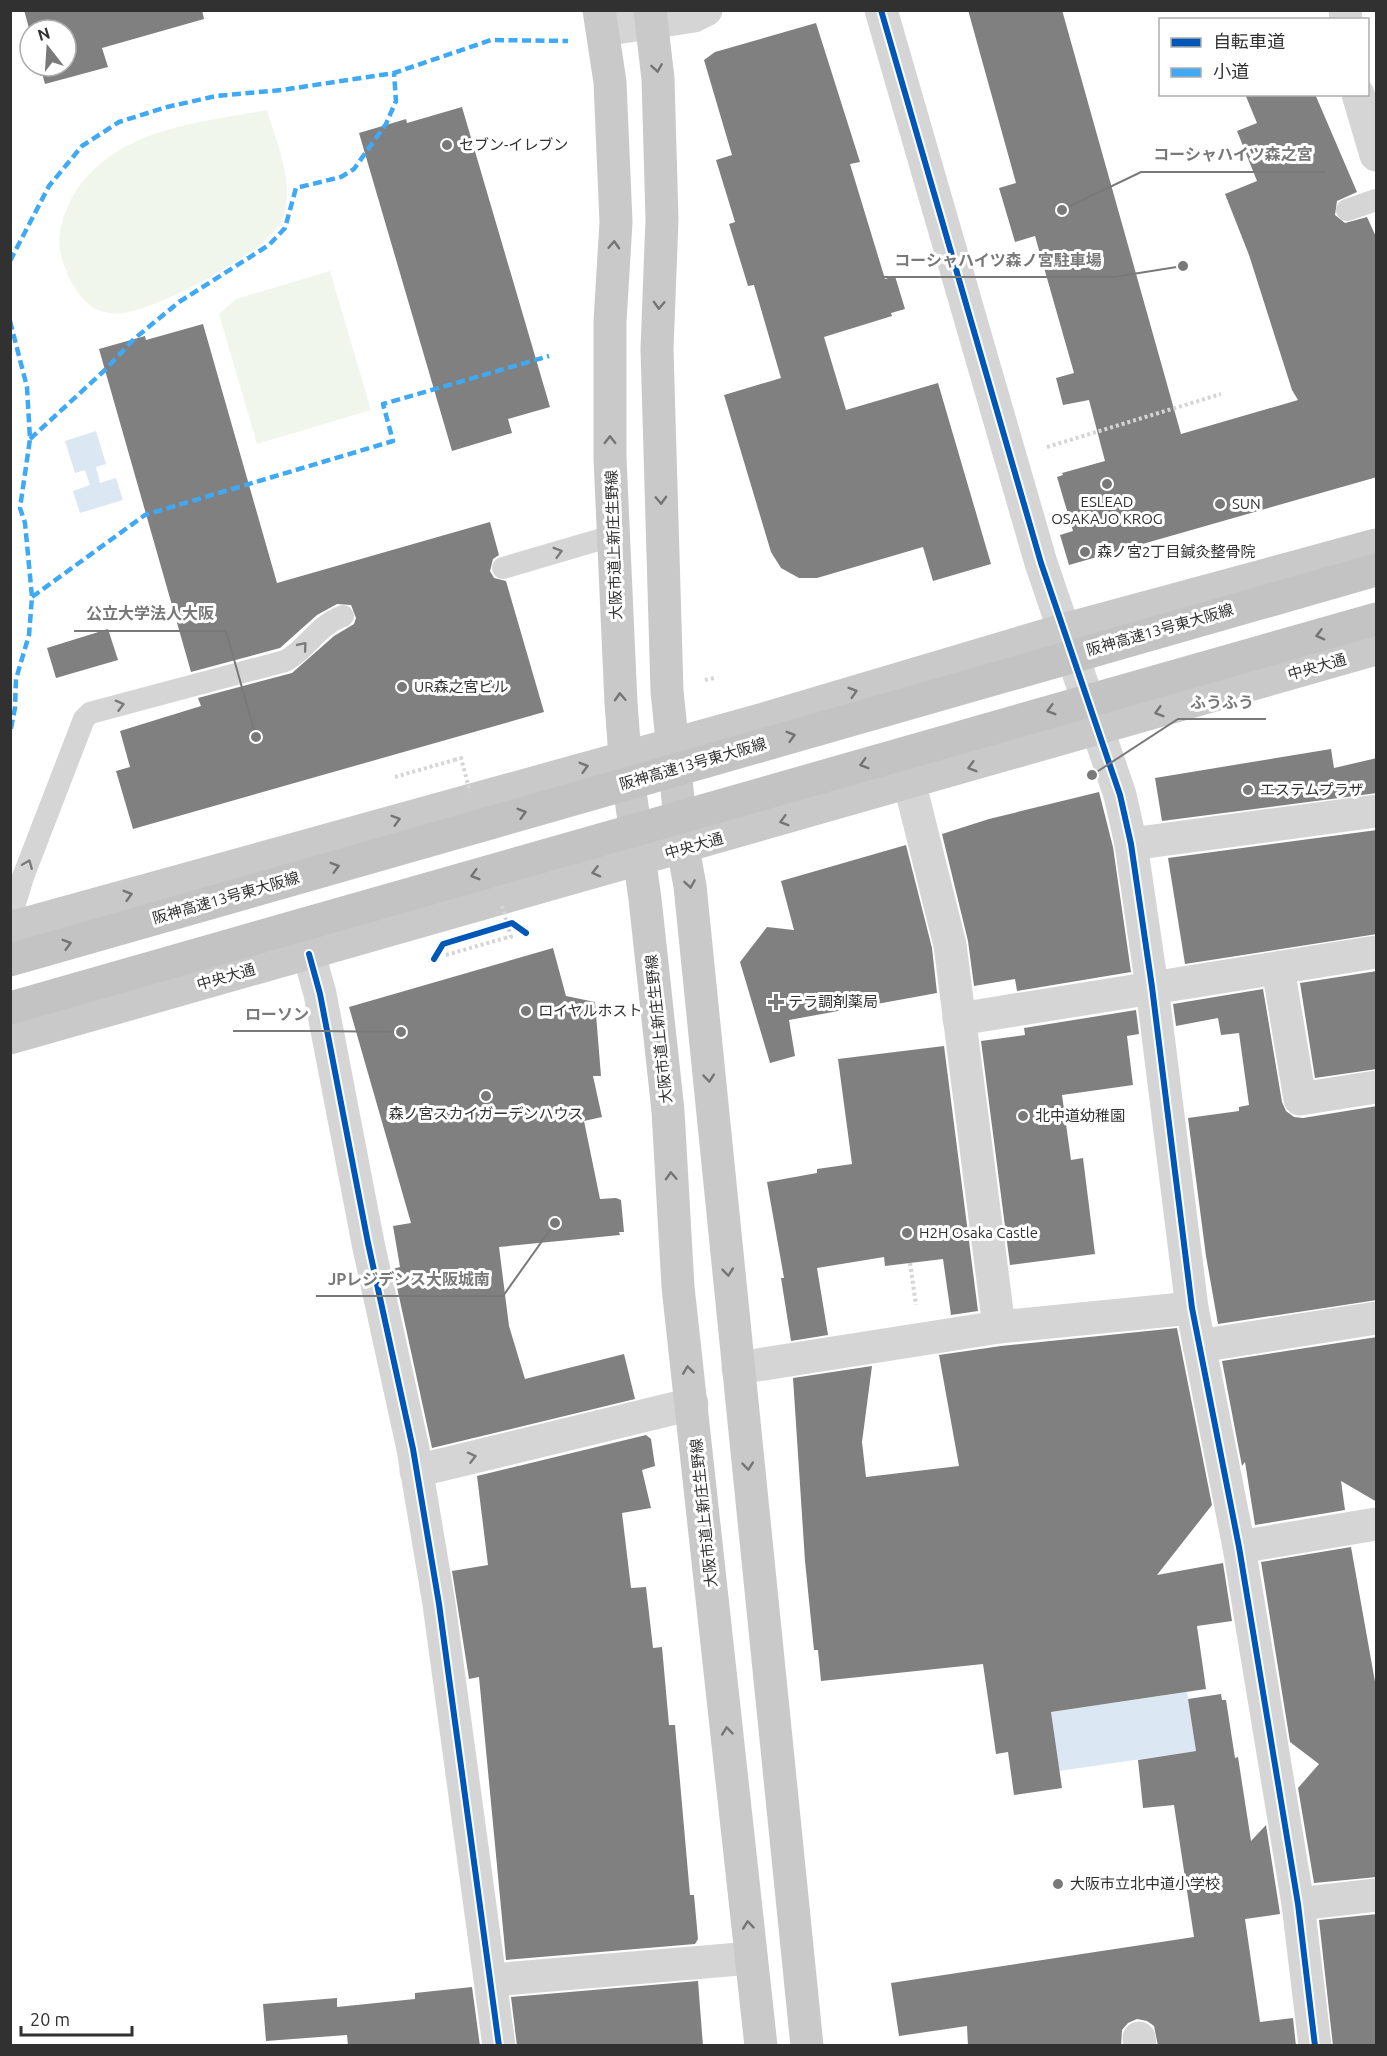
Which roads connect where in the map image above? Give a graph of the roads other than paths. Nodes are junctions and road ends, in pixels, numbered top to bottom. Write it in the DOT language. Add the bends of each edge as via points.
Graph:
graph roads {
  1 [pos="706,10"];
  2 [pos="881,10"];
  3 [pos="650,17"];
  4 [pos="601,20"];
  5 [pos="1359,96"];
  6 [pos="1377,156"];
  7 [pos="1377,200"];
  8 [pos="1347,210"];
  9 [pos="612,536"];
  10 [pos="1377,545"];
  11 [pos="503,568"];
  12 [pos="1377,570"];
  13 [pos="343,616"];
  14 [pos="1377,619"];
  15 [pos="1063,630"];
  16 [pos="1377,649"];
  17 [pos="1099,730"];
  18 [pos="670,743"];
  19 [pos="625,756"];
  20 [pos="910,785"];
  21 [pos="1377,810"];
  22 [pos="1131,844"];
  23 [pos="682,849"];
  24 [pos="640,862"];
  25 [pos="10,920"];
  26 [pos="10,928"];
  27 [pos="1377,952"];
  28 [pos="309,954"];
  29 [pos="10,960"];
  30 [pos="1278,968"];
  31 [pos="1152,987"];
  32 [pos="10,1008"];
  33 [pos="959,1019"];
  34 [pos="10,1038"];
  35 [pos="1377,1088"];
  36 [pos="1192,1308"];
  37 [pos="1377,1318"];
  38 [pos="999,1327"];
  39 [pos="1199,1346"];
  40 [pos="738,1368"];
  41 [pos="692,1404"];
  42 [pos="416,1471"];
  43 [pos="1377,1524"];
  44 [pos="1239,1547"];
  45 [pos="1377,1895"];
  46 [pos="1298,1904"];
  47 [pos="751,1958"];
  48 [pos="492,1980"];
  49 [pos="499,2046"];
  50 [pos="761,2046"];
  51 [pos="807,2046"];
  52 [pos="1315,2046"];
  1 -- 3 [label="street" via="694,16"];
  2 -- 15 [label="street"];
  3 -- 4 [label="street"];
  3 -- 18 [label="main road, one-way" via="658,79 662,219 657,349"];
  9 -- 4 [label="main road, 大阪市道上新庄生野線, one-way" via="610,322 616,222 610,82"];
  5 -- 6 [label="street"];
  7 -- 8 [label="lane"];
  11 -- 9 [label="lane, one-way"];
  19 -- 9 [label="main road, 大阪市道上新庄生野線, one-way"];
  10 -- 15 [label="main road"];
  29 -- 12 [label="highway, 阪神高速13号東大阪線, one-way, bridge"];
  25 -- 13 [label="lane, one-way" via="84,719 90,713 285,661 298,653 319,628"];
  14 -- 32 [label="highway, one-way, bridge"];
  15 -- 17 [label="street"];
  18 -- 15 [label="main road, one-way"];
  16 -- 17 [label="main road, 中央大通, one-way"];
  17 -- 20 [label="main road, 中央大通, one-way"];
  17 -- 22 [label="street"];
  18 -- 19 [label="main road"];
  18 -- 23 [label="main road"];
  19 -- 24 [label="main road, 大阪市道上新庄生野線"];
  26 -- 19 [label="main road, one-way"];
  20 -- 23 [label="main road, 中央大通, one-way"];
  20 -- 33 [label="street" via="950,945"];
  21 -- 22 [label="street"];
  22 -- 31 [label="street"];
  23 -- 24 [label="main road, 中央大通"];
  23 -- 40 [label="main road, one-way" via="690,886"];
  24 -- 28 [label="main road, 中央大通, one-way" via="542,886"];
  41 -- 24 [label="main road, 大阪市道上新庄生野線, one-way" via="678,1287 668,1112"];
  27 -- 30 [label="street"];
  28 -- 34 [label="main road, 中央大通"];
  28 -- 42 [label="street"];
  30 -- 31 [label="street"];
  30 -- 35 [label="street" via="1300,1100"];
  31 -- 33 [label="street"];
  31 -- 36 [label="street"];
  33 -- 38 [label="street"];
  36 -- 38 [label="street"];
  36 -- 39 [label="street"];
  37 -- 39 [label="street"];
  38 -- 40 [label="street"];
  39 -- 44 [label="street"];
  40 -- 51 [label="main road, one-way"];
  42 -- 41 [label="street, one-way"];
  47 -- 41 [label="main road, 大阪市道上新庄生野線, one-way"];
  42 -- 48 [label="street" via="440,1604"];
  43 -- 44 [label="street"];
  44 -- 46 [label="street"];
  45 -- 46 [label="street"];
  46 -- 52 [label="street"];
  47 -- 48 [label="street"];
  47 -- 50 [label="main road, 大阪市道上新庄生野線"];
  48 -- 49 [label="street"];
}
